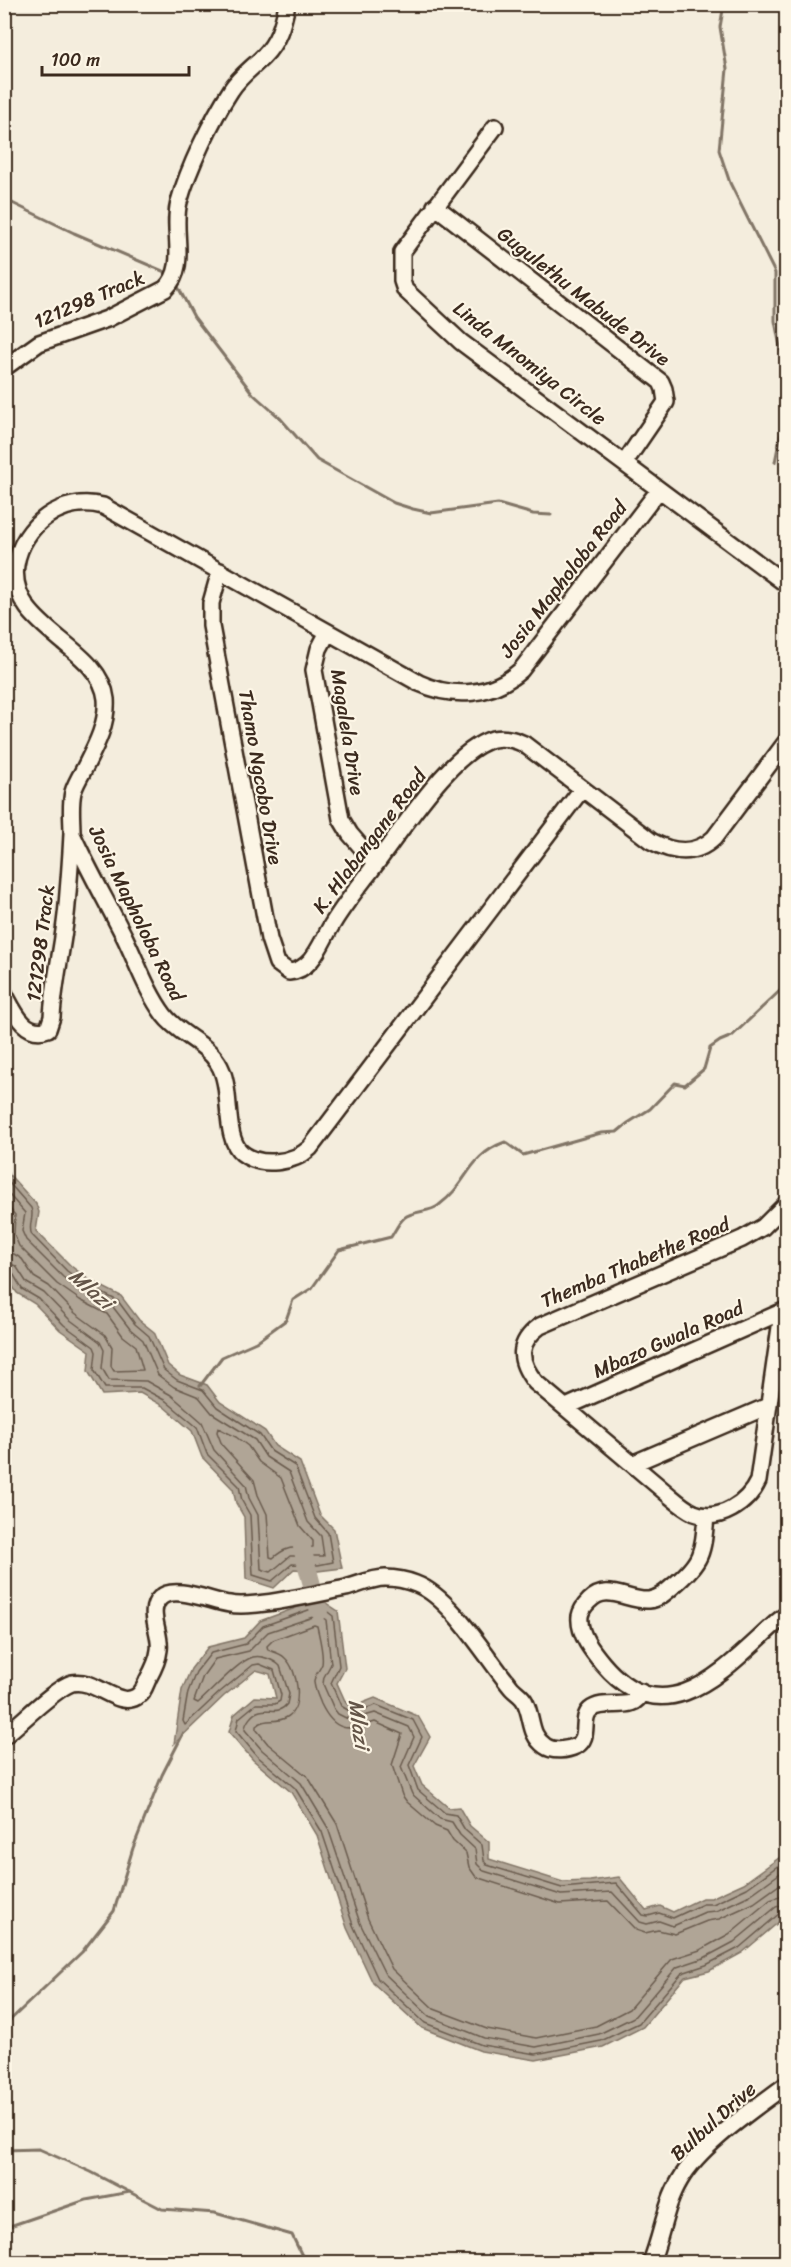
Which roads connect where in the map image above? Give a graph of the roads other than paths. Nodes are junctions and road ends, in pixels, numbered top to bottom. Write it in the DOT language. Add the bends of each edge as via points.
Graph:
graph roads {
  1 [pos="287,4"];
  2 [pos="495,127"];
  3 [pos="435,206"];
  4 [pos="4,368"];
  5 [pos="625,462"];
  6 [pos="659,490"];
  7 [pos="220,571"];
  8 [pos="786,584"];
  9 [pos="328,632"];
  10 [pos="786,742"];
  11 [pos="582,789"];
  12 [pos="72,834"];
  13 [pos="376,864"];
  14 [pos="302,969"];
  15 [pos="4,993"];
  16 [pos="786,1204"];
  17 [pos="784,1311"];
  18 [pos="768,1406"];
  19 [pos="566,1407"];
  20 [pos="632,1464"];
  21 [pos="706,1516"];
  22 [pos="786,1615"];
  23 [pos="641,1692"];
  24 [pos="4,1736"];
  25 [pos="786,2085"];
  26 [pos="651,2262"];
  1 -- 4 [label="street, 121298 Track" via="276,42 231,89 186,179 176,220 179,255 171,284 107,319 39,343"];
  2 -- 3 [label="street, Linda Mnomiya Circle"];
  3 -- 5 [label="street, Linda Mnomiya Circle" via="402,252 405,290 461,342"];
  3 -- 5 [label="street, Gugulethu Mabude Drive" via="661,382 666,402"];
  5 -- 6 [label="street, Linda Mnomiya Circle"];
  6 -- 8 [label="street, Linda Mnomiya Circle"];
  6 -- 9 [label="street, Josia Mapholoba Road" via="543,644 521,670 499,685 463,694 437,691"];
  7 -- 9 [label="street, Josia Mapholoba Road"];
  7 -- 12 [label="street, Josia Mapholoba Road" via="119,514 93,504 55,511 25,538 16,564 23,601 43,625 88,665 106,697 102,731 74,788"];
  7 -- 14 [label="street, Thamo Ngcobo Drive" via="211,603 211,626 269,939 280,967 289,972"];
  9 -- 13 [label="street, Magalela Drive" via="314,670 341,819"];
  10 -- 11 [label="street, K. Hlabangane Road" via="714,838 685,852 651,841"];
  11 -- 12 [label="street, Josia Mapholoba Road" via="310,1148 283,1161 252,1159 236,1147 220,1065 163,1014"];
  11 -- 13 [label="street, K. Hlabangane Road" via="524,744 493,739 467,755 435,784"];
  12 -- 15 [label="street, 121298 Track" via="67,907 48,1029 36,1031 24,1024"];
  13 -- 14 [label="street, K. Hlabangane Road"];
  16 -- 19 [label="street, Themba Thabethe Road" via="756,1232 575,1309 530,1333 522,1347 524,1365 535,1382"];
  17 -- 18 [label="street"];
  17 -- 19 [label="street, Mbazo Gwala Road"];
  18 -- 20 [label="street"];
  18 -- 21 [label="street" via="761,1466 754,1488 736,1507"];
  19 -- 20 [label="street, Themba Thabethe Road"];
  20 -- 21 [label="street, Themba Thabethe Road" via="682,1505"];
  21 -- 23 [label="street" via="701,1555 663,1594 646,1600 605,1592 591,1599 580,1617 582,1634 600,1660 618,1679"];
  22 -- 23 [label="street" via="699,1688 666,1696"];
  23 -- 24 [label="street" via="632,1703 591,1709 580,1743 567,1749 550,1749 533,1732 524,1700 438,1597 416,1584 379,1578 251,1605 232,1605 178,1593 163,1595 154,1606 160,1641 156,1661 138,1696 121,1699 94,1685 72,1683"];
  25 -- 26 [label="street, Bulbul Drive" via="721,2136 688,2168 672,2196"];
}
